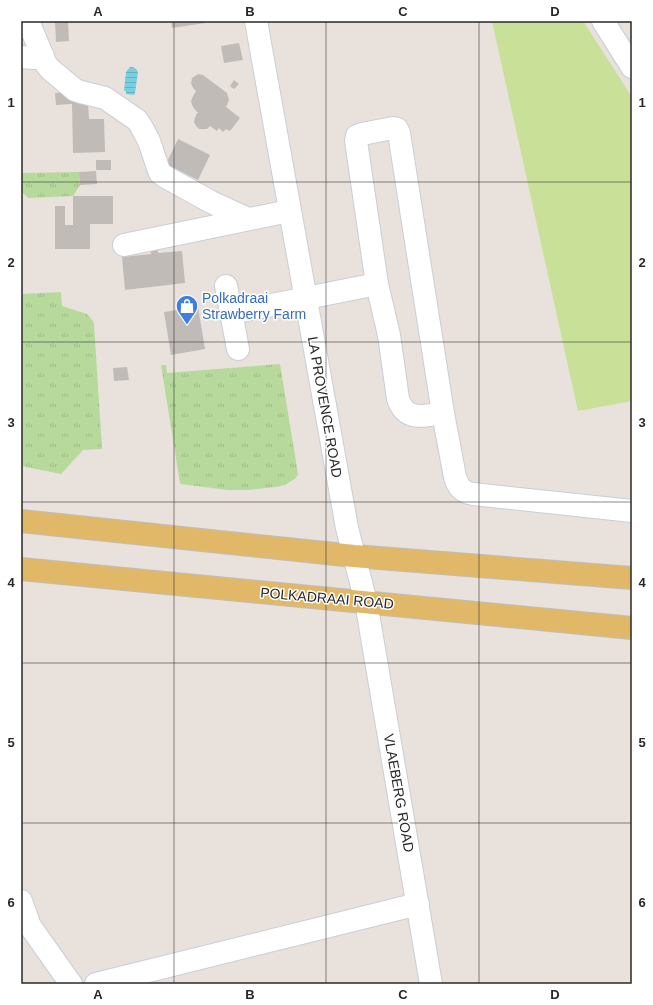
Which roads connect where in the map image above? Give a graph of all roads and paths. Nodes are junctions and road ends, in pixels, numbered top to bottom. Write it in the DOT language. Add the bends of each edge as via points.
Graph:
graph roads {
  1 [pos="28,21"];
  2 [pos="256,21"];
  3 [pos="603,21"];
  4 [pos="43,56"];
  5 [pos="21,57"];
  6 [pos="632,67"];
  7 [pos="289,211"];
  8 [pos="248,219"];
  9 [pos="124,245"];
  10 [pos="377,284"];
  11 [pos="226,286"];
  12 [pos="305,298"];
  13 [pos="231,313"];
  14 [pos="238,349"];
  15 [pos="443,413"];
  16 [pos="632,511"];
  17 [pos="21,521"];
  18 [pos="354,556"];
  19 [pos="21,570"];
  20 [pos="632,578"];
  21 [pos="366,602"];
  22 [pos="632,628"];
  23 [pos="21,901"];
  24 [pos="418,904"];
  25 [pos="71,984"];
  26 [pos="96,984"];
  27 [pos="431,984"];
  1 -- 4 [label="street"];
  2 -- 7 [label="street, LA PROVENCE ROAD"];
  3 -- 6 [label="street"];
  4 -- 5 [label="street"];
  4 -- 8 [label="street" via="50,69 70,86 109,100 137,120 149,141 160,173 211,202"];
  7 -- 8 [label="street"];
  7 -- 12 [label="street, LA PROVENCE ROAD"];
  8 -- 9 [label="street"];
  10 -- 12 [label="street"];
  10 -- 15 [label="street" via="389,335 400,405 409,414 416,416"];
  10 -- 15 [label="street" via="356,139 362,134 395,128 399,133"];
  11 -- 13 [label="street"];
  12 -- 13 [label="street"];
  12 -- 18 [label="street, LA PROVENCE ROAD"];
  13 -- 14 [label="street"];
  15 -- 16 [label="street" via="456,482 467,493"];
  17 -- 18 [label="main road"];
  18 -- 20 [label="main road"];
  18 -- 21 [label="street, LA PROVENCE ROAD"];
  19 -- 21 [label="main road, POLKADRAAI ROAD"];
  21 -- 22 [label="main road, POLKADRAAI ROAD"];
  21 -- 24 [label="street, VLAEBERG ROAD"];
  23 -- 25 [label="street" via="30,926"];
  24 -- 26 [label="street"];
  24 -- 27 [label="street, VLAEBERG ROAD"];
}
